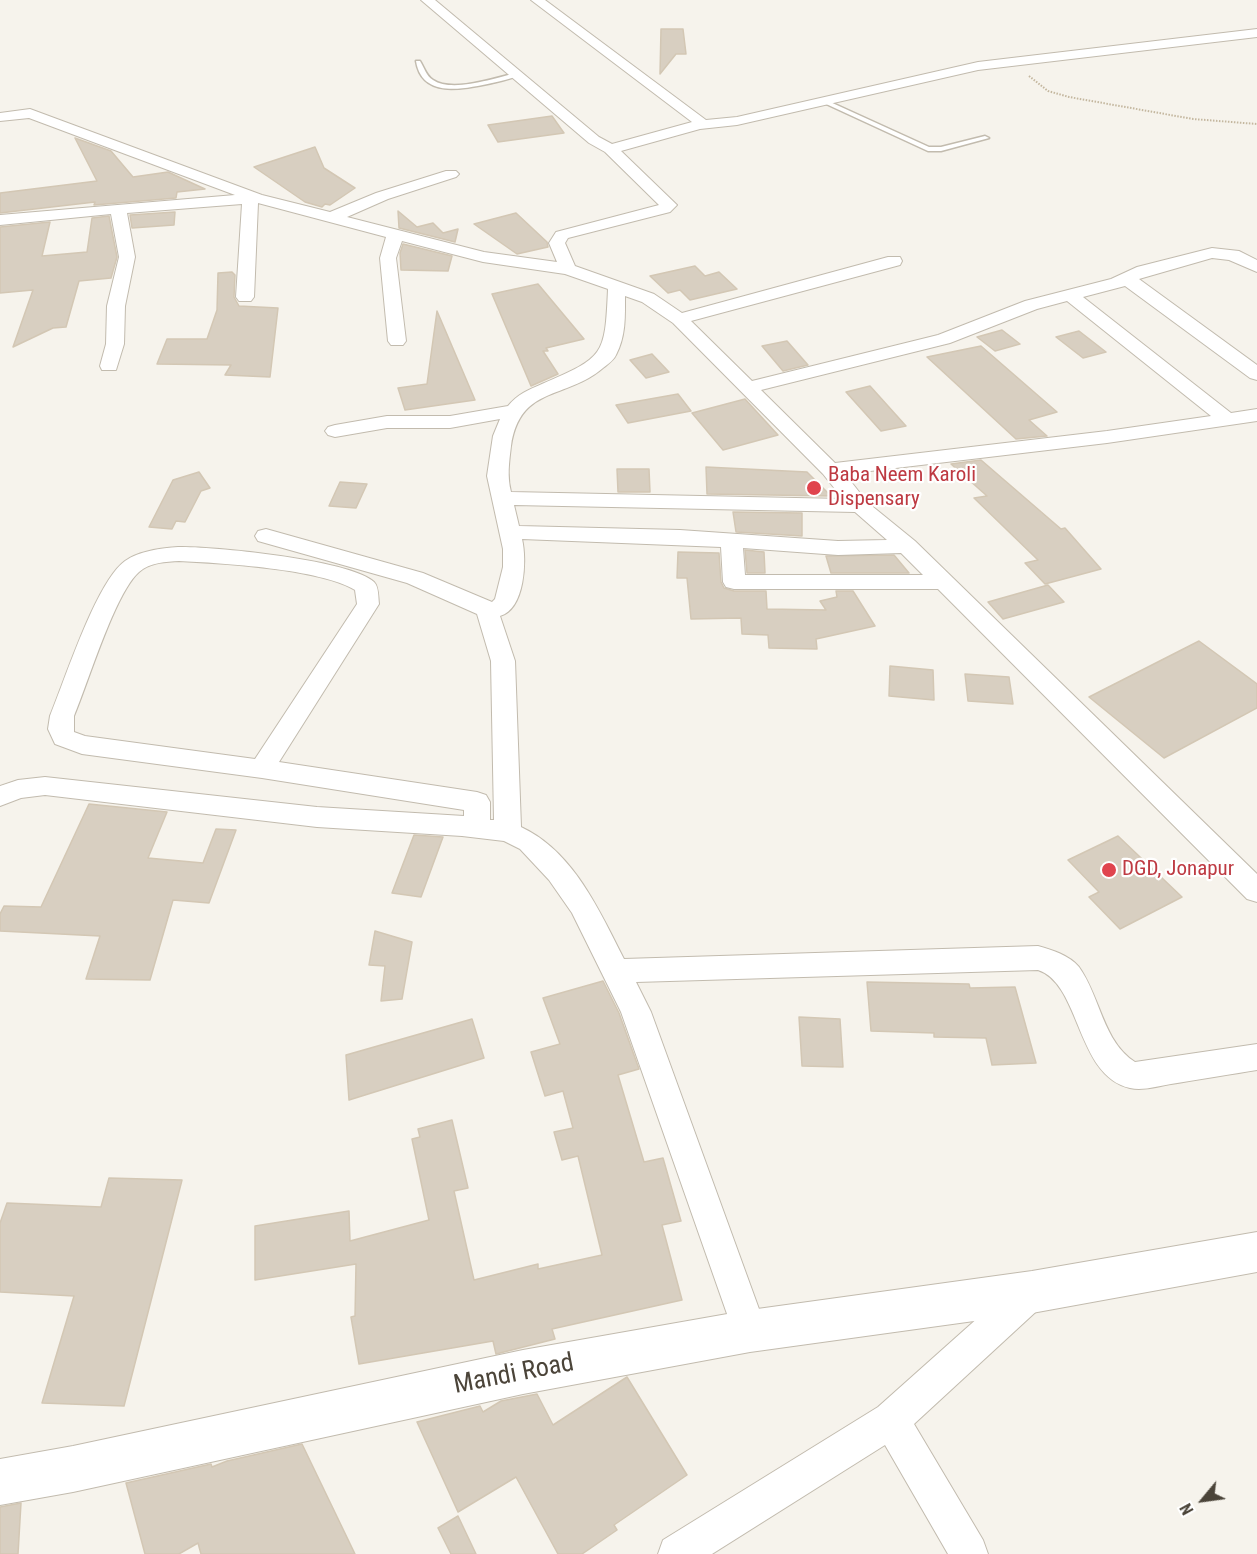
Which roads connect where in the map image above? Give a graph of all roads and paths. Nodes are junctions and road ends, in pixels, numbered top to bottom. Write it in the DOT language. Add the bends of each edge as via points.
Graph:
graph roads {
  1 [pos="427,0"];
  2 [pos="537,0"];
  3 [pos="1257,33"];
  4 [pos="418,62"];
  5 [pos="1013,62"];
  6 [pos="516,75"];
  7 [pos="826,102"];
  8 [pos="2,112"];
  9 [pos="1257,124"];
  10 [pos="699,125"];
  11 [pos="985,138"];
  12 [pos="610,149"];
  13 [pos="452,174"];
  14 [pos="253,199"];
  15 [pos="118,208"];
  16 [pos="330,218"];
  17 [pos="0,220"];
  18 [pos="395,235"];
  19 [pos="894,261"];
  20 [pos="1257,267"];
  21 [pos="568,269"];
  22 [pos="1127,279"];
  23 [pos="617,286"];
  24 [pos="1070,295"];
  25 [pos="245,297"];
  26 [pos="679,319"];
  27 [pos="397,341"];
  28 [pos="109,366"];
  29 [pos="1257,374"];
  30 [pos="747,388"];
  31 [pos="516,411"];
  32 [pos="1257,415"];
  33 [pos="1228,420"];
  34 [pos="335,431"];
  35 [pos="830,470"];
  36 [pos="503,498"];
  37 [pos="860,506"];
  38 [pos="512,532"];
  39 [pos="266,536"];
  40 [pos="732,541"];
  41 [pos="907,546"];
  42 [pos="943,582"];
  43 [pos="486,610"];
  44 [pos="262,769"];
  45 [pos="0,796"];
  46 [pos="477,827"];
  47 [pos="508,832"];
  48 [pos="1257,891"];
  49 [pos="617,971"];
  50 [pos="1257,1056"];
  51 [pos="1257,1252"];
  52 [pos="1032,1292"];
  53 [pos="750,1332"];
  54 [pos="891,1420"];
  55 [pos="0,1482"];
  56 [pos="677,1554"];
  57 [pos="969,1554"];
  1 -- 6 [label="street"];
  2 -- 10 [label="street" via="692,114"];
  3 -- 5 [label="street"];
  4 -- 6 [label="lane" via="427,80 440,86"];
  5 -- 7 [label="street" via="961,69"];
  5 -- 9 [label="path" via="1044,88 1061,95 1193,118"];
  6 -- 12 [label="street"];
  7 -- 10 [label="street"];
  7 -- 11 [label="lane" via="928,149"];
  8 -- 14 [label="street" via="30,112"];
  10 -- 12 [label="street"];
  12 -- 21 [label="street" via="669,205 562,235 557,243"];
  13 -- 16 [label="street"];
  14 -- 15 [label="street"];
  14 -- 16 [label="street"];
  14 -- 25 [label="street"];
  15 -- 17 [label="street"];
  15 -- 28 [label="street" via="127,257 114,315 115,344"];
  16 -- 18 [label="street"];
  18 -- 21 [label="street" via="483,257"];
  18 -- 27 [label="street" via="388,258"];
  19 -- 26 [label="street"];
  20 -- 22 [label="street" via="1233,255 1212,253"];
  21 -- 23 [label="street"];
  22 -- 24 [label="street"];
  22 -- 29 [label="street"];
  23 -- 26 [label="street" via="648,298"];
  23 -- 31 [label="street" via="615,335 607,355 588,371 530,395"];
  24 -- 30 [label="street" via="1020,309 944,339"];
  24 -- 33 [label="street"];
  26 -- 30 [label="street"];
  30 -- 35 [label="street"];
  31 -- 34 [label="street" via="450,422 387,422"];
  31 -- 36 [label="street" via="498,457 497,476"];
  32 -- 33 [label="street"];
  33 -- 35 [label="street"];
  35 -- 37 [label="street"];
  36 -- 37 [label="street"];
  36 -- 38 [label="street"];
  37 -- 41 [label="street"];
  38 -- 40 [label="street"];
  38 -- 43 [label="street" via="514,567 506,602 498,609"];
  39 -- 43 [label="street" via="415,578"];
  40 -- 41 [label="street" via="838,548"];
  40 -- 42 [label="street" via="734,582"];
  41 -- 42 [label="street"];
  42 -- 48 [label="street"];
  43 -- 47 [label="street" via="503,661"];
  44 -- 44 [label="street" via="82,745 64,738 60,729 62,716 114,592 131,566 182,554 334,573 357,579 366,587 368,604"];
  44 -- 46 [label="street" via="477,802"];
  45 -- 46 [label="street" via="45,786 317,817"];
  46 -- 47 [label="street"];
  47 -- 49 [label="street" via="529,842 560,873 583,906"];
  49 -- 50 [label="street" via="1038,958 1055,964 1070,976 1104,1048 1129,1075 1144,1076"];
  49 -- 53 [label="street" via="636,1012"];
  51 -- 52 [label="street, Mandi Road"];
  52 -- 53 [label="street, Mandi Road"];
  52 -- 54 [label="street"];
  53 -- 55 [label="street, Mandi Road" via="523,1372"];
  54 -- 56 [label="street"];
  54 -- 57 [label="street"];
}
